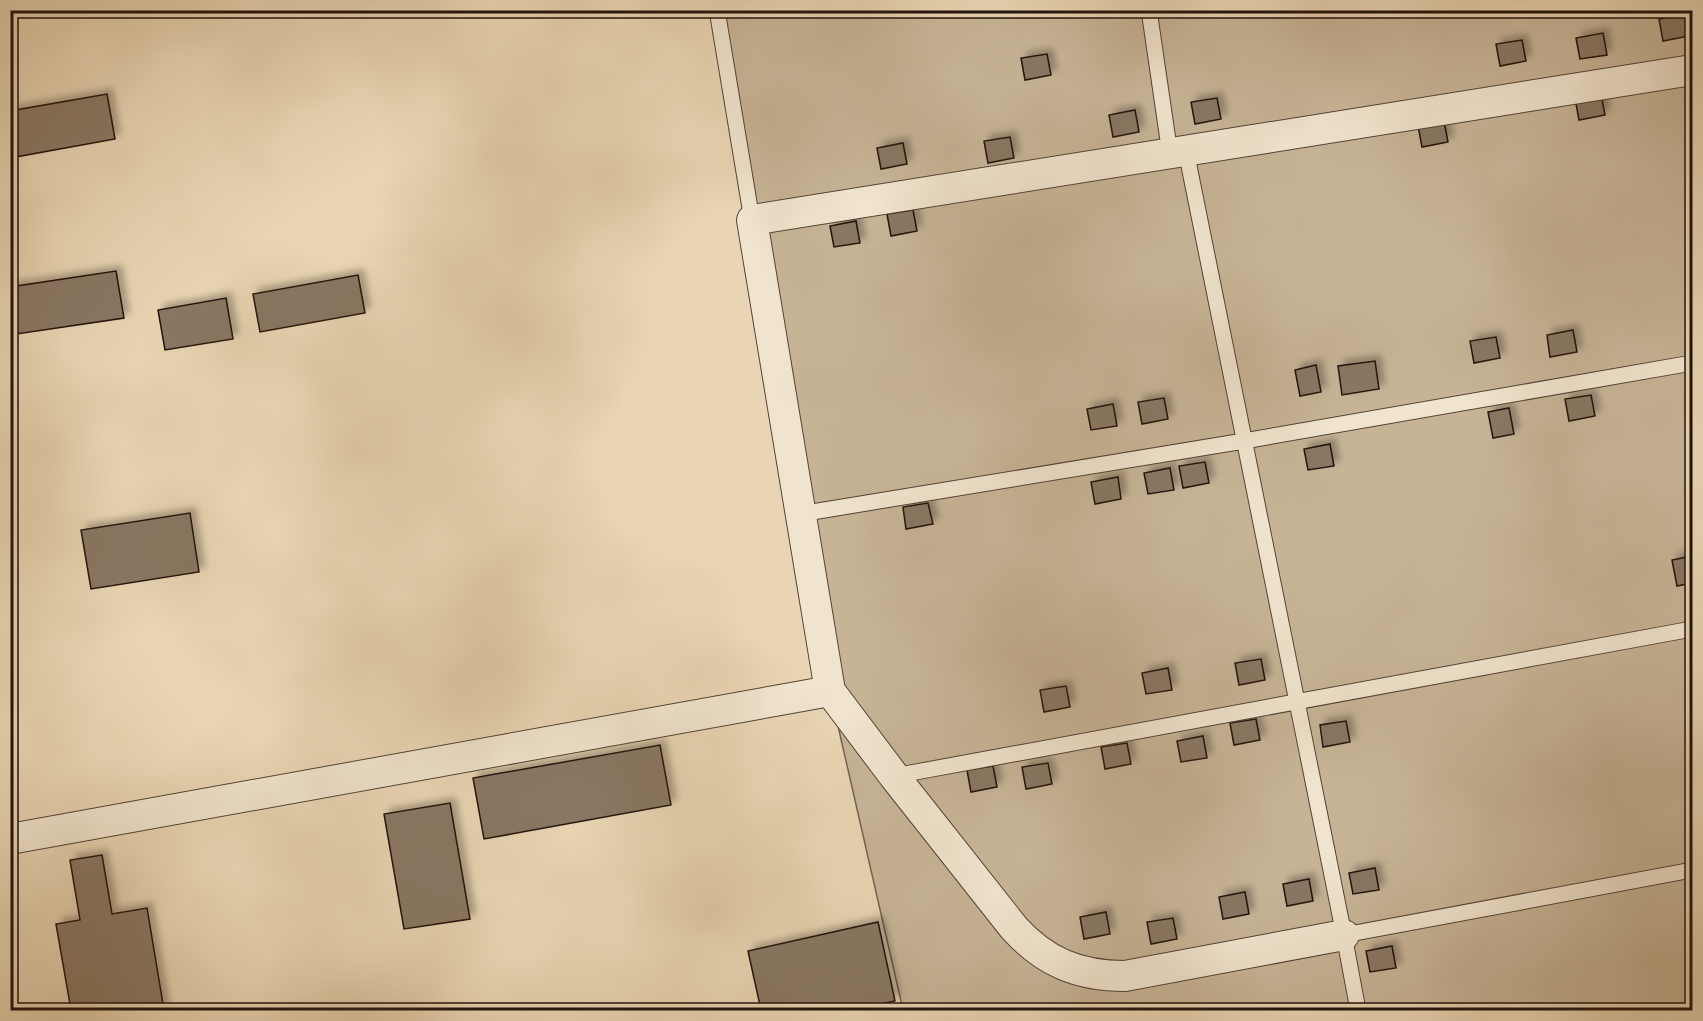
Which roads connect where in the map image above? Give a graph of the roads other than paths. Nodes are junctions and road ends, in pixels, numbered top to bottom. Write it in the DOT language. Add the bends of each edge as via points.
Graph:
graph roads {
  1 [pos="717,10"];
  2 [pos="1149,10"];
  3 [pos="1692,70"];
  4 [pos="1178,152"];
  5 [pos="752,220"];
  6 [pos="1692,363"];
  7 [pos="1244,441"];
  8 [pos="800,514"];
  9 [pos="1692,629"];
  10 [pos="830,691"];
  11 [pos="1297,703"];
  12 [pos="894,776"];
  13 [pos="10,839"];
  14 [pos="1692,870"];
  15 [pos="1344,935"];
  16 [pos="1358,1011"];
  1 -- 5 [label="lane"];
  2 -- 4 [label="lane"];
  3 -- 4 [label="street"];
  4 -- 5 [label="street"];
  4 -- 7 [label="lane"];
  5 -- 8 [label="street"];
  6 -- 7 [label="lane"];
  7 -- 8 [label="lane"];
  7 -- 11 [label="lane"];
  8 -- 10 [label="street"];
  9 -- 11 [label="lane"];
  10 -- 12 [label="street"];
  10 -- 13 [label="street"];
  11 -- 12 [label="lane"];
  11 -- 15 [label="lane"];
  12 -- 15 [label="street" via="1014,928 1037,950 1065,966 1106,976 1125,976"];
  14 -- 15 [label="lane"];
  15 -- 16 [label="lane"];
}
